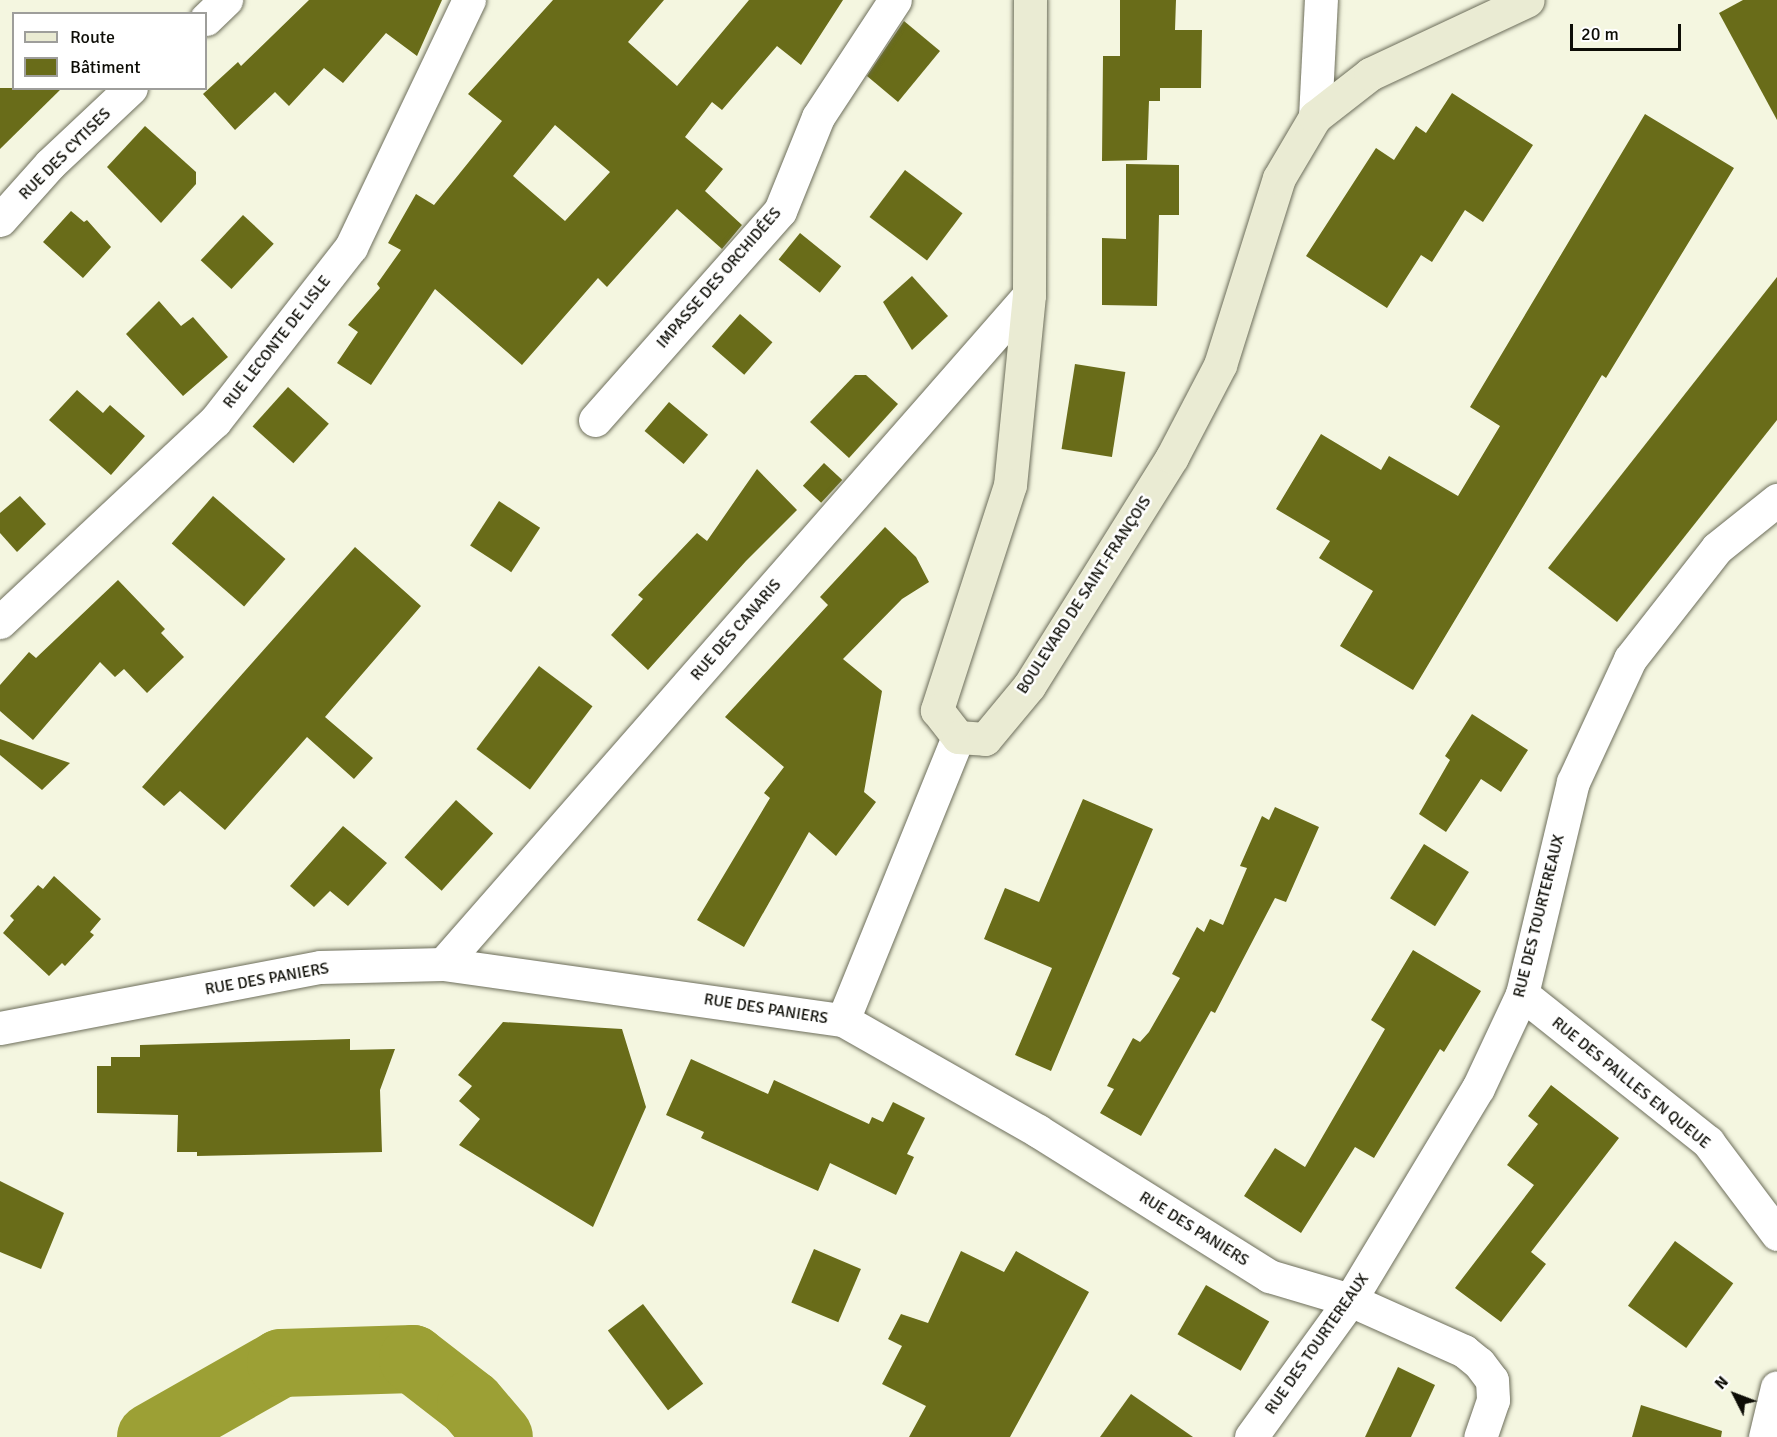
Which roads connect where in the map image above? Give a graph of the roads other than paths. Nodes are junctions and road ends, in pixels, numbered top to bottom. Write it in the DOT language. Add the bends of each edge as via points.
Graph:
graph roads {
  1 [pos="226,0"];
  2 [pos="469,0"];
  3 [pos="895,0"];
  4 [pos="1030,0"];
  5 [pos="1320,0"];
  6 [pos="1528,0"];
  7 [pos="207,18"];
  8 [pos="129,90"];
  9 [pos="1315,117"];
  10 [pos="0,220"];
  11 [pos="1029,296"];
  12 [pos="595,420"];
  13 [pos="1777,500"];
  14 [pos="0,622"];
  15 [pos="958,737"];
  16 [pos="443,964"];
  17 [pos="1522,994"];
  18 [pos="843,1020"];
  19 [pos="0,1028"];
  20 [pos="1777,1234"];
  21 [pos="1350,1300"];
  22 [pos="1777,1387"];
  23 [pos="1251,1437"];
  24 [pos="1480,1437"];
  25 [pos="1765,1437"];
  1 -- 7 [label="street"];
  2 -- 14 [label="street, RUE LECONTE DE LISLE" via="351,247 214,421"];
  3 -- 12 [label="street, IMPASSE DES ORCHIDÉES" via="818,117 780,211"];
  4 -- 11 [label="main road"];
  5 -- 9 [label="street"];
  6 -- 9 [label="main road, BOULEVARD DE SAINT-FRANÇOIS" via="1370,74"];
  8 -- 10 [label="street, RUE DES CYTISES" via="51,164"];
  9 -- 15 [label="main road, BOULEVARD DE SAINT-FRANÇOIS" via="1279,178 1220,365 1172,457 1029,686 985,740"];
  11 -- 15 [label="main road" via="1010,485 937,710"];
  11 -- 16 [label="street, RUE DES CANARIS"];
  13 -- 17 [label="street, RUE DES TOURTEREAUX" via="1717,548 1630,659 1573,782"];
  15 -- 18 [label="street"];
  16 -- 18 [label="street, RUE DES PANIERS"];
  16 -- 19 [label="street, RUE DES PANIERS" via="320,967"];
  17 -- 20 [label="street, RUE DES PAILLES EN QUEUE" via="1708,1142"];
  17 -- 21 [label="street, RUE DES TOURTEREAUX" via="1478,1088"];
  18 -- 21 [label="street, RUE DES PANIERS" via="1038,1131 1269,1276"];
  21 -- 23 [label="street, RUE DES TOURTEREAUX"];
  21 -- 24 [label="street, RUE DES PANIERS" via="1464,1351 1479,1363 1491,1380 1493,1400"];
  22 -- 25 [label="street"];
}
